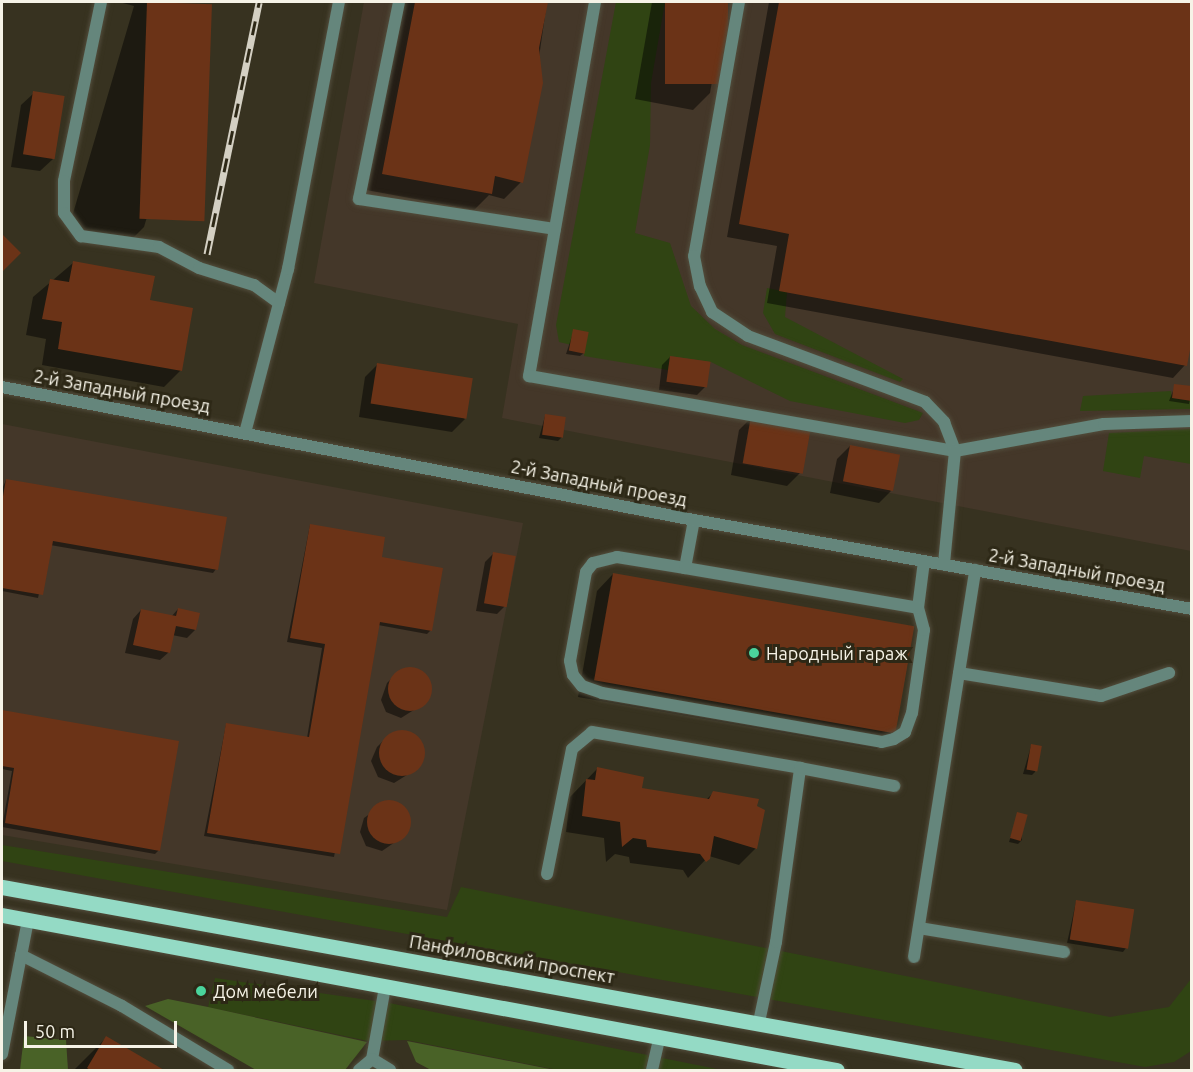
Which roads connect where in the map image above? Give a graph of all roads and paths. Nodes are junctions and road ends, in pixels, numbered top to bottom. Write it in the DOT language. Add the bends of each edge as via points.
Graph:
graph roads {
  1 [pos="101,2"];
  2 [pos="339,2"];
  3 [pos="399,2"];
  4 [pos="595,2"];
  5 [pos="739,2"];
  6 [pos="555,229"];
  7 [pos="279,303"];
  8 [pos="2,387"];
  9 [pos="1191,421"];
  10 [pos="245,432"];
  11 [pos="955,451"];
  12 [pos="694,520"];
  13 [pos="924,561"];
  14 [pos="944,564"];
  15 [pos="685,568"];
  16 [pos="975,570"];
  17 [pos="918,608"];
  18 [pos="1191,609"];
  19 [pos="1169,673"];
  20 [pos="959,674"];
  21 [pos="800,768"];
  22 [pos="894,786"];
  23 [pos="547,874"];
  24 [pos="2,887"];
  25 [pos="2,915"];
  26 [pos="28,920"];
  27 [pos="919,928"];
  28 [pos="1064,952"];
  29 [pos="21,955"];
  30 [pos="914,957"];
  31 [pos="385,987"];
  32 [pos="759,1022"];
  33 [pos="659,1039"];
  34 [pos="2,1054"];
  35 [pos="372,1059"];
  36 [pos="228,1071"];
  37 [pos="360,1071"];
  38 [pos="390,1071"];
  39 [pos="652,1071"];
  40 [pos="837,1071"];
  41 [pos="1015,1071"];
  1 -- 7 [label="street" via="64,181 64,213 81,236 159,247 199,268 254,285"];
  2 -- 7 [label="street"];
  3 -- 6 [label="street" via="359,199"];
  4 -- 6 [label="street"];
  5 -- 11 [label="street" via="694,255 712,312 748,336 925,402 944,422"];
  6 -- 11 [label="street" via="529,376"];
  7 -- 10 [label="street"];
  8 -- 10 [label="street, 2-й Западный проезд"];
  9 -- 11 [label="street" via="1104,424"];
  10 -- 12 [label="street, 2-й Западный проезд"];
  11 -- 14 [label="street"];
  12 -- 13 [label="street, 2-й Западный проезд"];
  12 -- 15 [label="street"];
  13 -- 14 [label="street, 2-й Западный проезд"];
  13 -- 17 [label="street"];
  14 -- 16 [label="street, 2-й Западный проезд"];
  15 -- 17 [label="street"];
  15 -- 17 [label="street" via="616,557 593,564 586,572 570,661 573,675 582,686 602,693 882,742 905,732 912,713 924,630"];
  16 -- 18 [label="street, 2-й Западный проезд"];
  16 -- 20 [label="street"];
  19 -- 20 [label="street" via="1101,696"];
  20 -- 27 [label="street"];
  21 -- 22 [label="street"];
  21 -- 23 [label="street" via="592,732 572,749"];
  21 -- 32 [label="street" via="776,942"];
  24 -- 32 [label="main road, Панфиловский проспект"];
  25 -- 26 [label="main road"];
  26 -- 29 [label="street"];
  26 -- 31 [label="main road"];
  27 -- 28 [label="street"];
  27 -- 30 [label="street"];
  29 -- 34 [label="street"];
  29 -- 36 [label="street" via="122,1006"];
  31 -- 33 [label="main road"];
  31 -- 35 [label="street"];
  32 -- 41 [label="main road, Панфиловский проспект"];
  33 -- 39 [label="street"];
  33 -- 40 [label="main road"];
  35 -- 37 [label="street"];
  35 -- 38 [label="street"];
}
